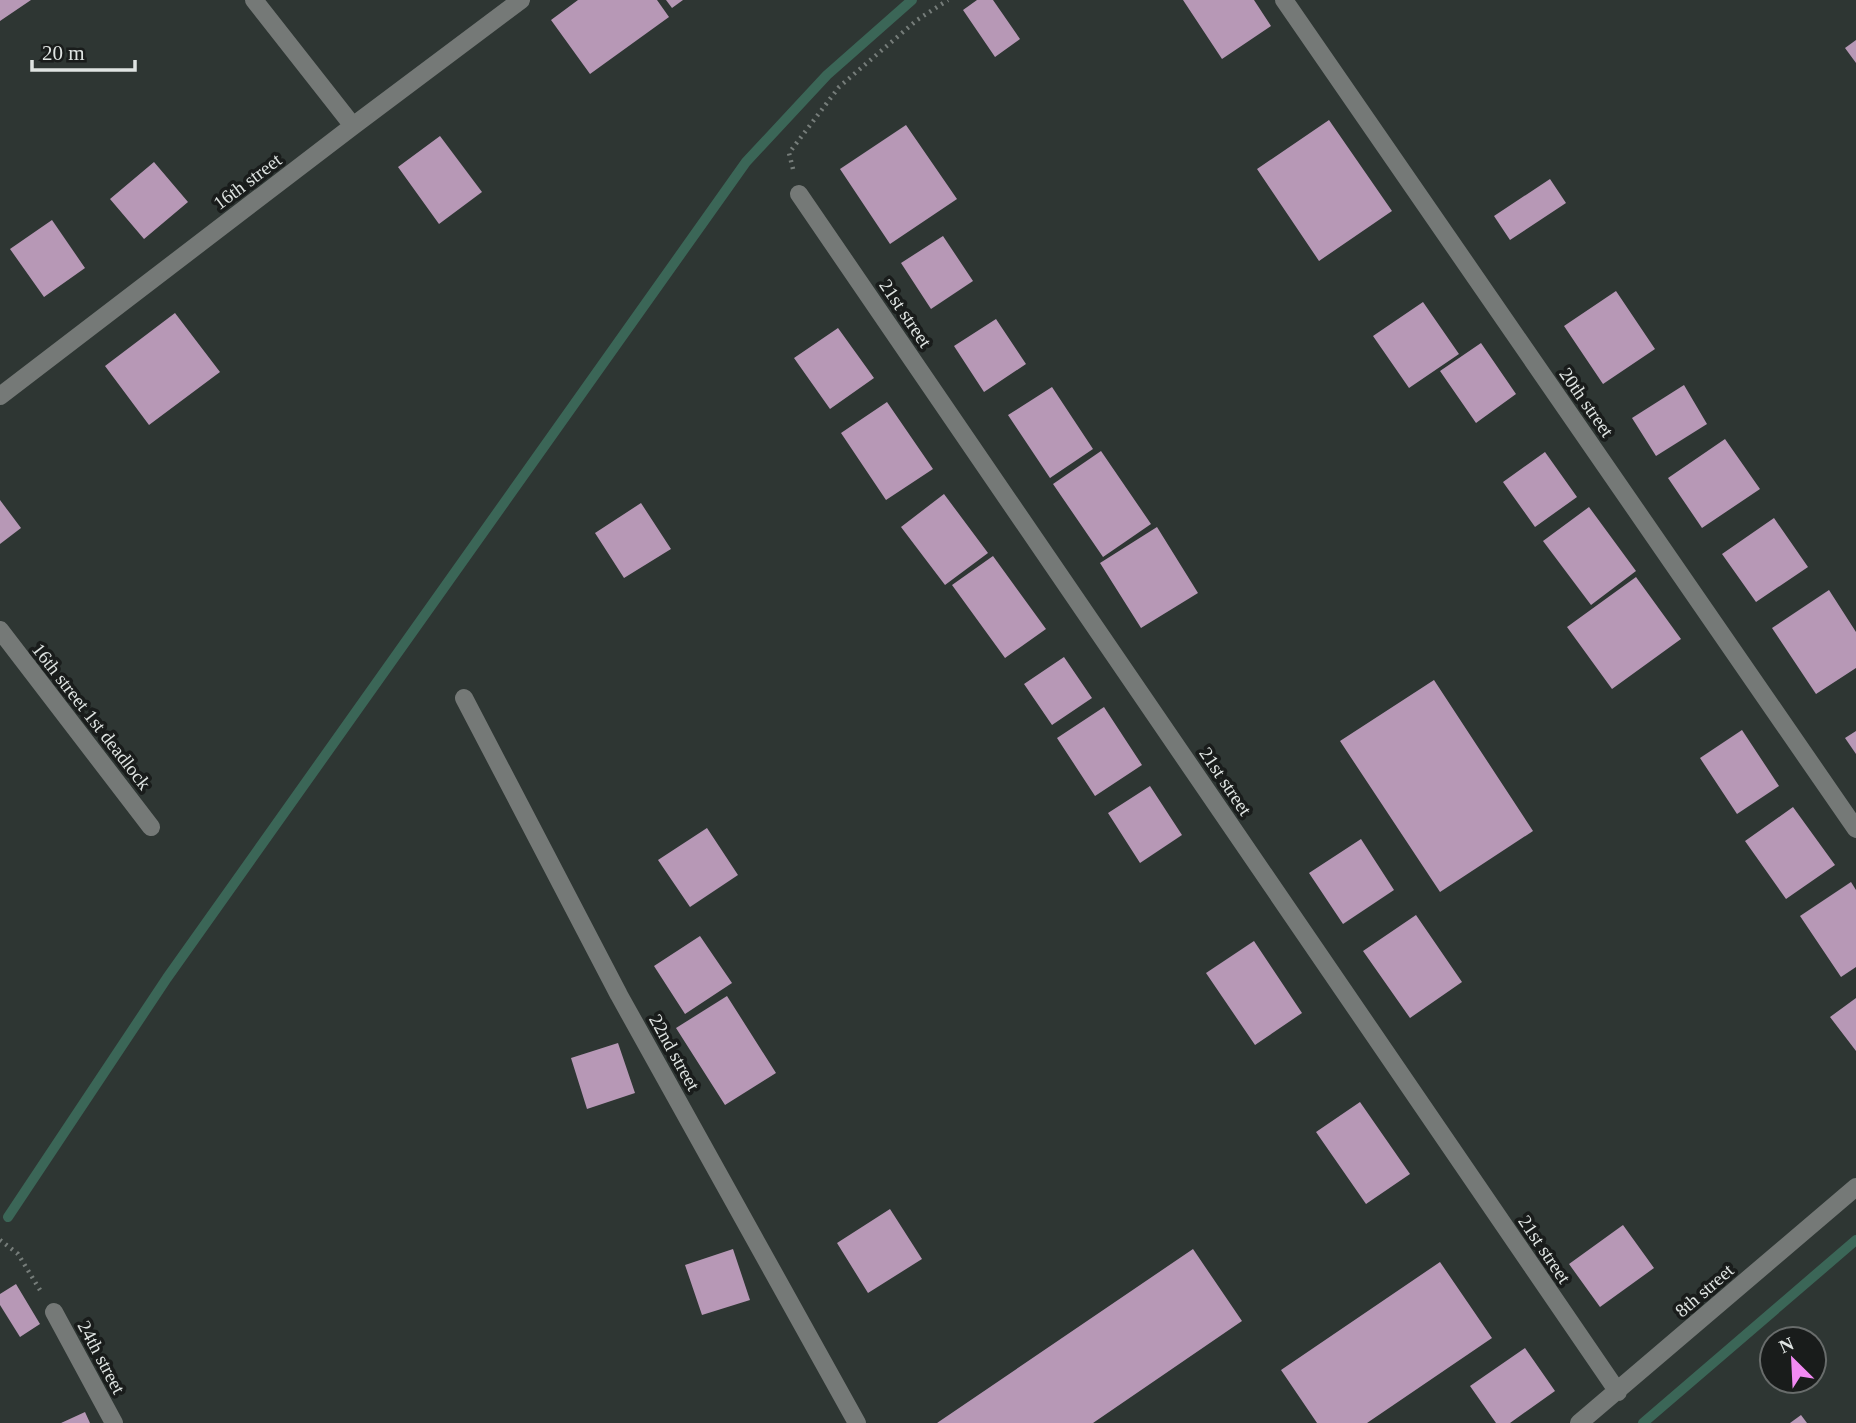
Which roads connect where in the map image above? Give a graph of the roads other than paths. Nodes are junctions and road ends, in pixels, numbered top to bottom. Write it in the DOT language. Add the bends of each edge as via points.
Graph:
graph roads {
  1 [pos="254,0"];
  2 [pos="521,0"];
  3 [pos="1284,0"];
  4 [pos="353,126"];
  5 [pos="799,194"];
  6 [pos="0,396"];
  7 [pos="0,630"];
  8 [pos="464,698"];
  9 [pos="151,827"];
  10 [pos="1856,829"];
  11 [pos="1856,1187"];
  12 [pos="54,1311"];
  13 [pos="1618,1392"];
  14 [pos="114,1423"];
  15 [pos="857,1423"];
  16 [pos="1579,1423"];
  1 -- 4 [label="street"];
  2 -- 4 [label="street, 16th street"];
  3 -- 10 [label="street, 20th street"];
  4 -- 6 [label="street, 16th street"];
  5 -- 13 [label="street, 21st street"];
  7 -- 9 [label="street, 16th street 1st deadlock"];
  8 -- 15 [label="street, 22nd street" via="619,995"];
  11 -- 13 [label="street, 8th street"];
  12 -- 14 [label="street, 24th street"];
  13 -- 16 [label="street, 8th street"];
}
